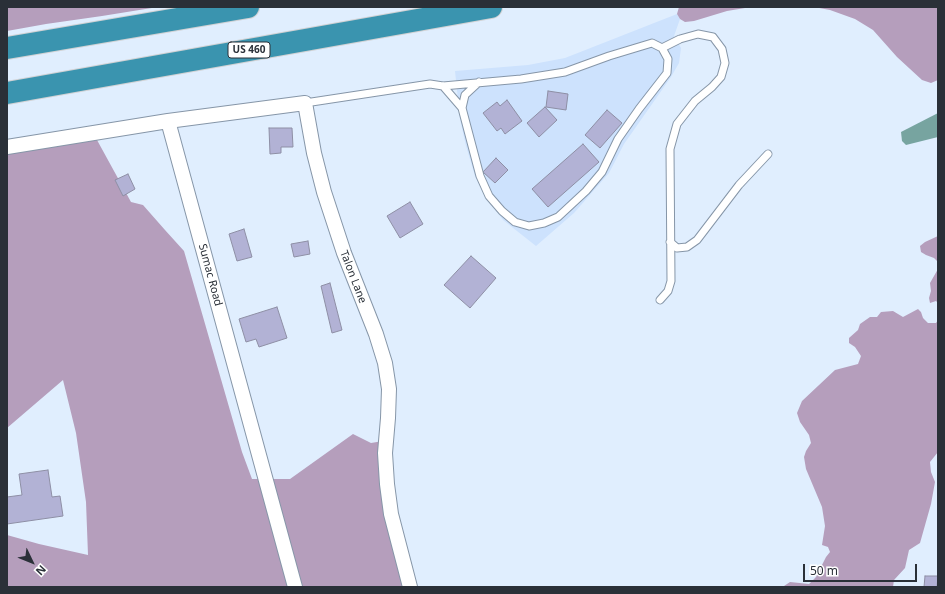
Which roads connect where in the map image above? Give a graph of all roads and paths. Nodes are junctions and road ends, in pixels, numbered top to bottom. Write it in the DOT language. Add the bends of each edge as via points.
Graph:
graph roads {
  1 [pos="248,7"];
  2 [pos="491,7"];
  3 [pos="7,48"];
  4 [pos="662,48"];
  5 [pos="479,82"];
  6 [pos="443,86"];
  7 [pos="7,93"];
  8 [pos="305,103"];
  9 [pos="462,108"];
  10 [pos="168,121"];
  11 [pos="7,147"];
  12 [pos="768,154"];
  13 [pos="670,242"];
  14 [pos="660,300"];
  15 [pos="295,587"];
  16 [pos="410,587"];
  1 -- 3 [label="highway"];
  2 -- 7 [label="highway, US 460"];
  4 -- 5 [label="lane" via="652,43 565,72"];
  4 -- 9 [label="lane" via="668,60 667,73 618,139 602,172 558,217 544,223 529,226 515,222 489,196 480,176"];
  4 -- 13 [label="lane" via="698,34 713,38 722,49 725,63 721,77 695,101 677,124 670,149"];
  5 -- 6 [label="lane"];
  5 -- 9 [label="lane" via="466,95"];
  6 -- 8 [label="lane" via="430,84"];
  6 -- 9 [label="lane"];
  8 -- 10 [label="street"];
  8 -- 16 [label="street, Talon Lane" via="324,192 385,363 389,390 385,453 387,484 391,514"];
  10 -- 11 [label="street"];
  10 -- 15 [label="street, Sumac Road"];
  12 -- 13 [label="lane" via="739,185 697,240 687,247 677,248"];
  13 -- 14 [label="lane" via="671,280 668,291"];
}
